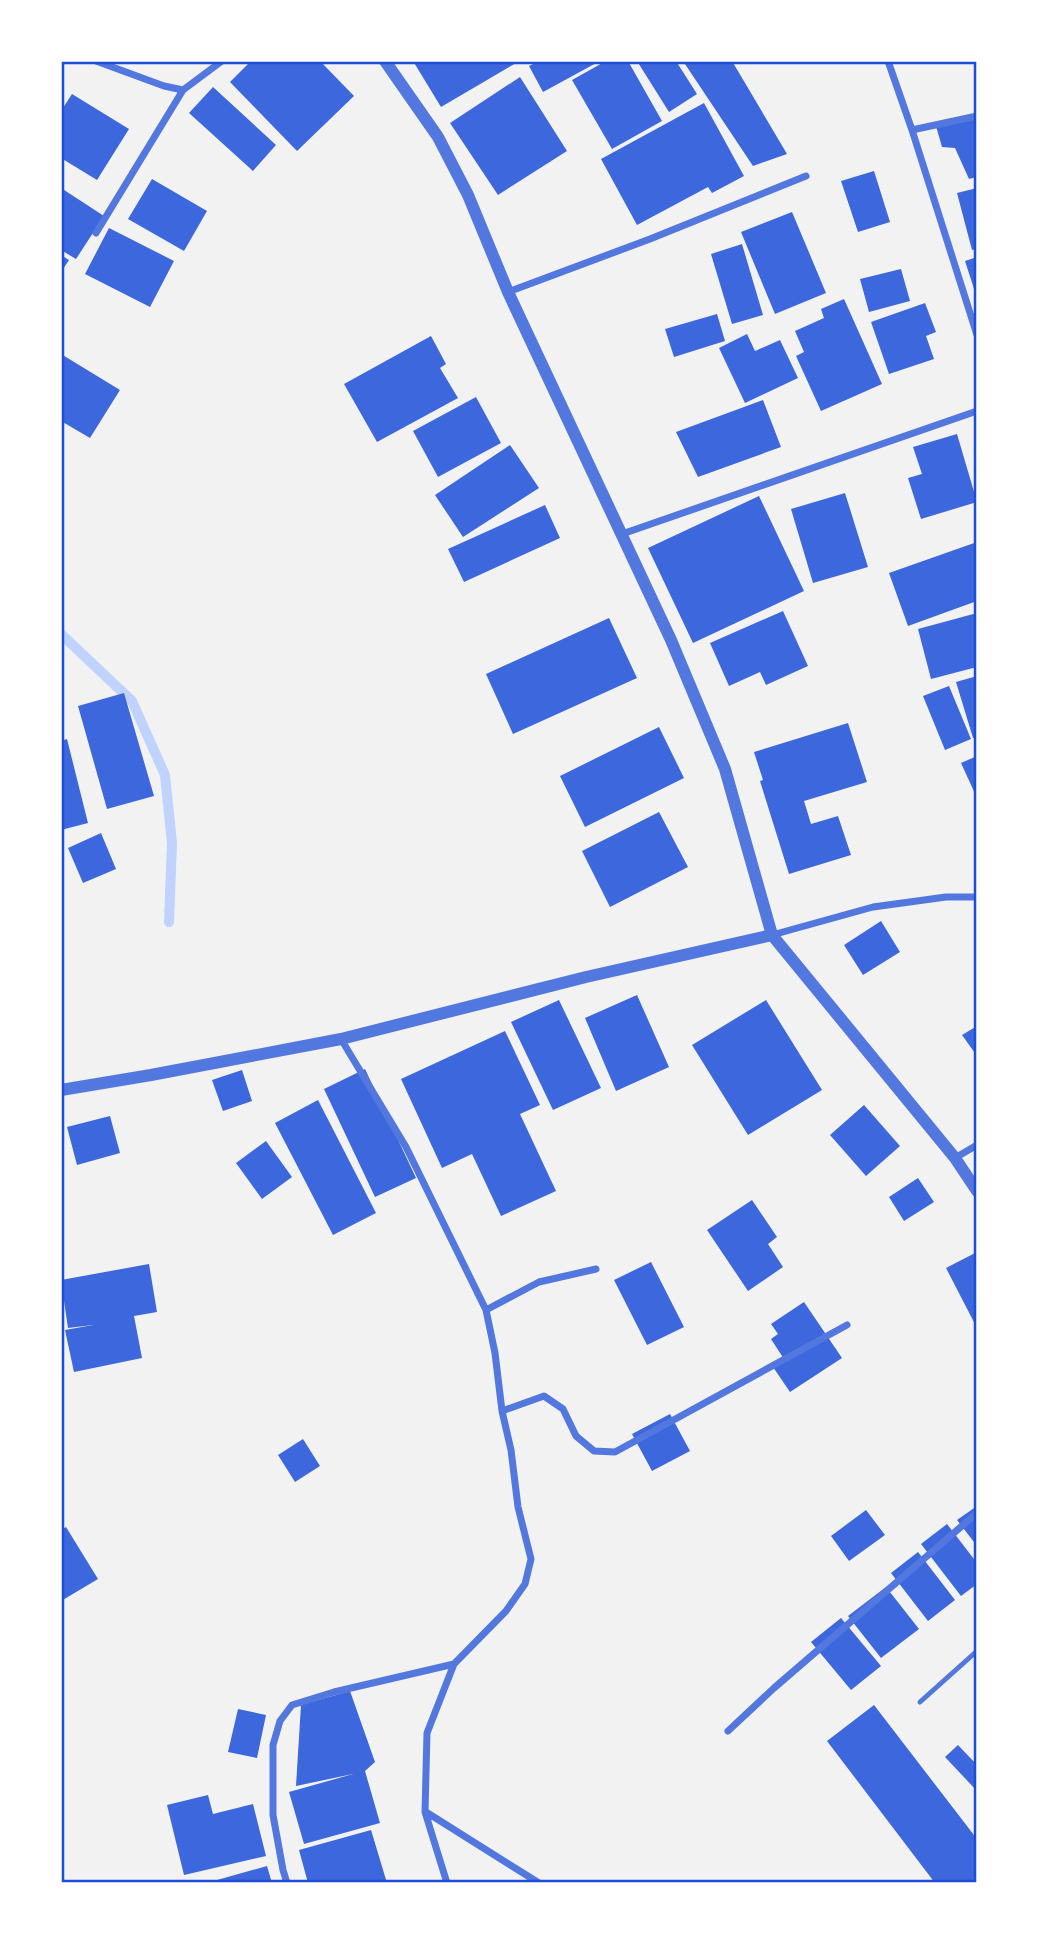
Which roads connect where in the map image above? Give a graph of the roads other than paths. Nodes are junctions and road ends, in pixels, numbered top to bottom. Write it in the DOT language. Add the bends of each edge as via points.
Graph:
graph roads {
  1 [pos="96,61"];
  2 [pos="222,61"];
  3 [pos="385,61"];
  4 [pos="888,61"];
  5 [pos="183,90"];
  6 [pos="977,116"];
  7 [pos="912,130"];
  8 [pos="806,176"];
  9 [pos="96,233"];
  10 [pos="508,292"];
  11 [pos="977,335"];
  12 [pos="977,411"];
  13 [pos="622,534"];
  14 [pos="977,897"];
  15 [pos="772,935"];
  16 [pos="341,1039"];
  17 [pos="61,1090"];
  18 [pos="977,1145"];
  19 [pos="955,1158"];
  20 [pos="977,1191"];
  21 [pos="596,1269"];
  22 [pos="486,1310"];
  23 [pos="847,1325"];
  24 [pos="502,1411"];
  25 [pos="977,1513"];
  26 [pos="977,1651"];
  27 [pos="454,1664"];
  28 [pos="920,1702"];
  29 [pos="728,1731"];
  30 [pos="425,1812"];
  31 [pos="288,1883"];
  32 [pos="447,1883"];
  33 [pos="538,1883"];
  1 -- 5 [label="street"];
  2 -- 5 [label="street"];
  3 -- 10 [label="street" via="438,137"];
  4 -- 7 [label="street"];
  5 -- 9 [label="street"];
  6 -- 7 [label="street"];
  7 -- 11 [label="street"];
  8 -- 10 [label="street"];
  10 -- 13 [label="street"];
  12 -- 13 [label="street"];
  13 -- 15 [label="street" via="725,769"];
  14 -- 15 [label="street" via="873,907"];
  15 -- 16 [label="street"];
  15 -- 19 [label="street"];
  16 -- 17 [label="street"];
  16 -- 22 [label="street" via="407,1147"];
  18 -- 19 [label="street"];
  19 -- 20 [label="street"];
  21 -- 22 [label="street" via="539,1282"];
  22 -- 24 [label="street"];
  23 -- 24 [label="street" via="615,1452 594,1451 576,1436 563,1409 544,1396"];
  24 -- 27 [label="street" via="531,1559 525,1584 506,1611"];
  25 -- 29 [label="street"];
  26 -- 28 [label="lane"];
  27 -- 30 [label="street" via="428,1733"];
  27 -- 31 [label="street" via="292,1705 280,1721 273,1745 273,1815"];
  30 -- 32 [label="street"];
  30 -- 33 [label="street"];
}
